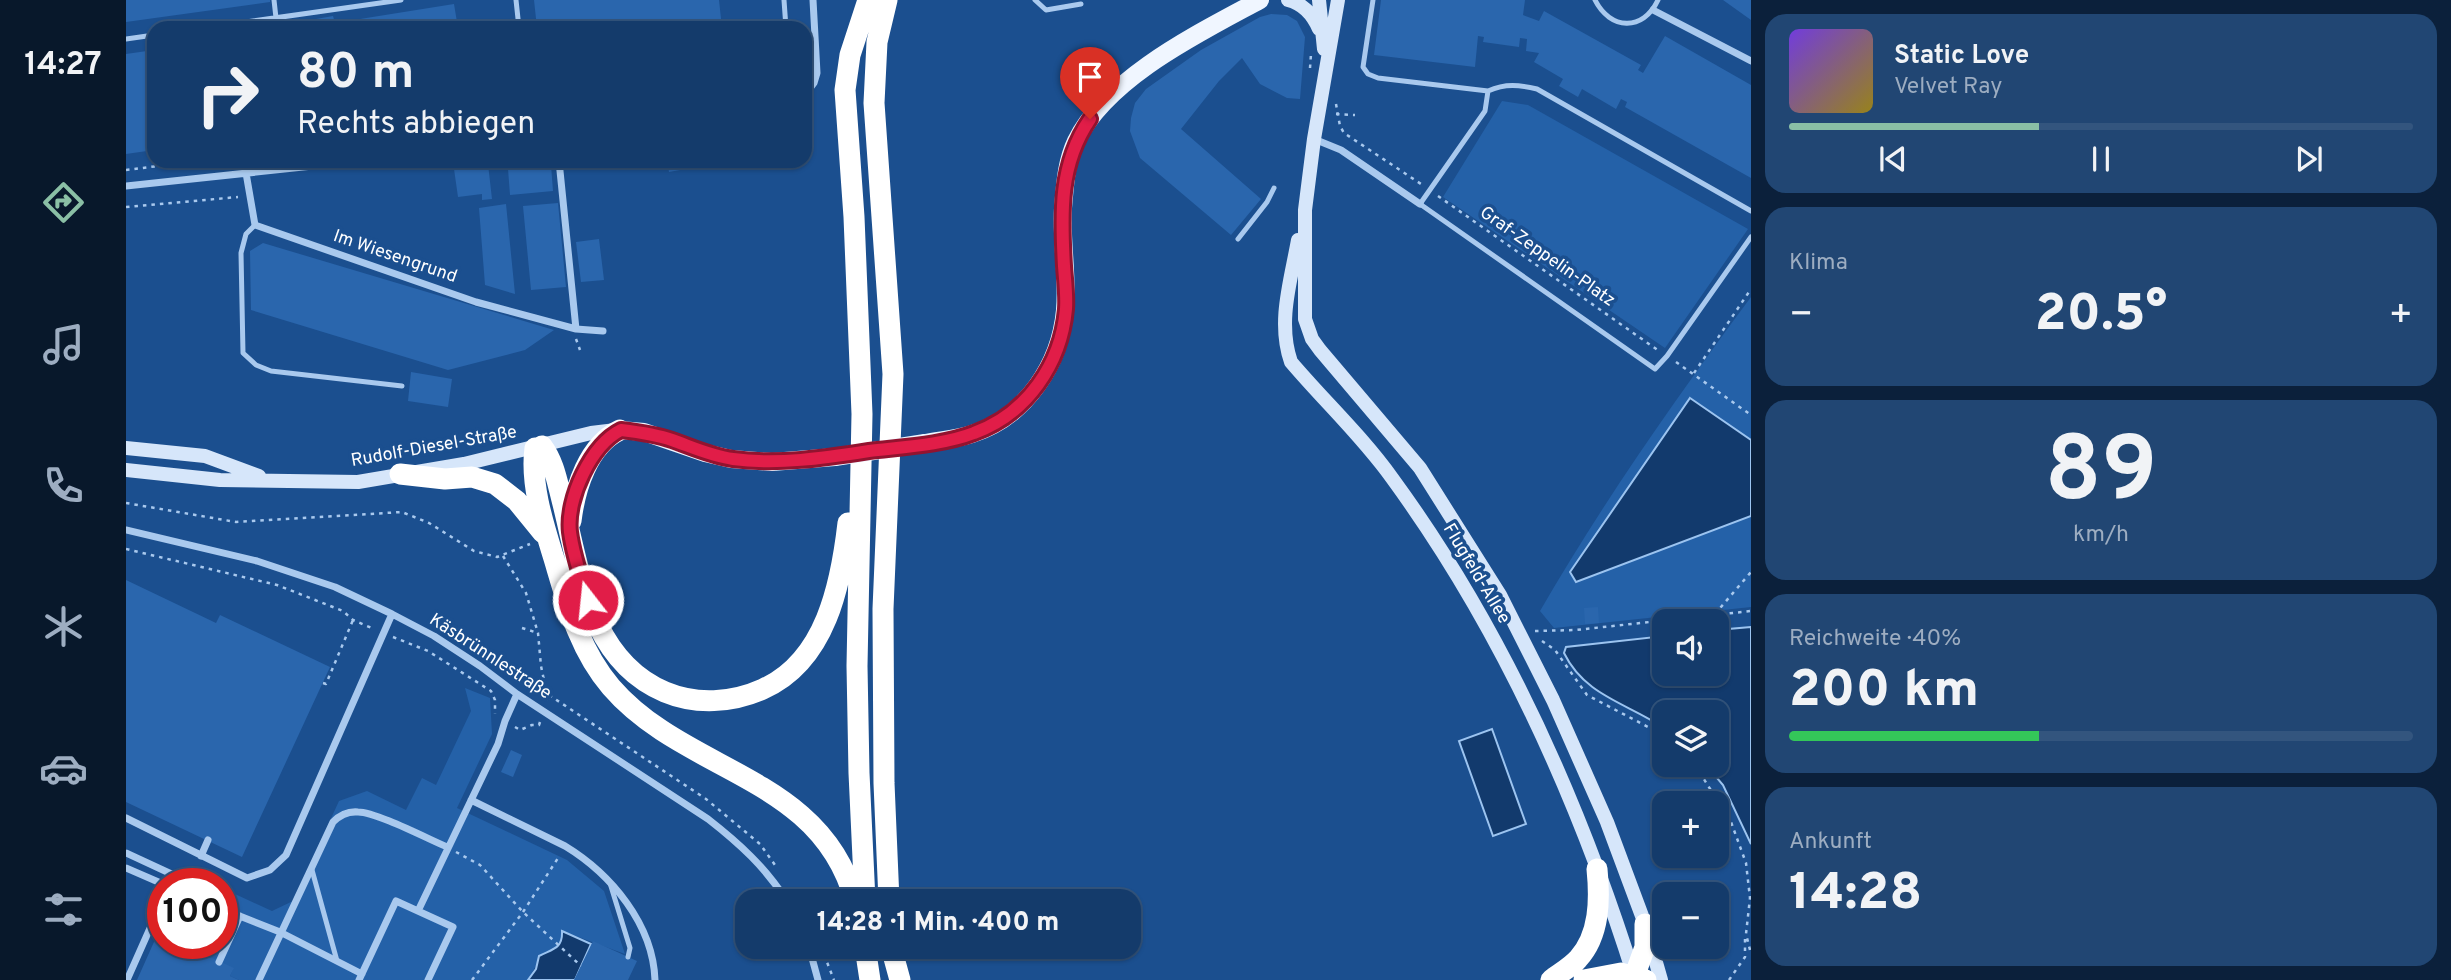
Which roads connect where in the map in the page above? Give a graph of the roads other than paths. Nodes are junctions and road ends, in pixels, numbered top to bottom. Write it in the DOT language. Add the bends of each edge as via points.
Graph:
graph roads {
  1 [pos="274,0"];
  2 [pos="401,0"];
  3 [pos="516,0"];
  4 [pos="783,0"];
  5 [pos="813,0"];
  6 [pos="868,0"];
  7 [pos="887,0"];
  8 [pos="1035,0"];
  9 [pos="1269,0"];
  10 [pos="1288,0"];
  11 [pos="1319,0"];
  12 [pos="1338,0"];
  13 [pos="1373,0"];
  14 [pos="1595,0"];
  15 [pos="1658,0"];
  16 [pos="1254,3"];
  17 [pos="1082,4"];
  18 [pos="1653,10"];
  19 [pos="276,18"];
  20 [pos="254,21"];
  21 [pos="518,21"];
  22 [pos="785,21"];
  23 [pos="147,36"];
  24 [pos="1323,37"];
  25 [pos="126,39"];
  26 [pos="1751,61"];
  27 [pos="1326,68"];
  28 [pos="812,85"];
  29 [pos="1488,91"];
  30 [pos="1314,139"];
  31 [pos="294,168"];
  32 [pos="560,168"];
  33 [pos="246,173"];
  34 [pos="126,186"];
  35 [pos="1274,188"];
  36 [pos="1420,204"];
  37 [pos="1306,209"];
  38 [pos="1751,211"];
  39 [pos="256,225"];
  40 [pos="1751,237"];
  41 [pos="1238,239"];
  42 [pos="576,329"];
  43 [pos="603,331"];
  44 [pos="402,386"];
  45 [pos="862,414"];
  46 [pos="621,430"];
  47 [pos="538,447"];
  48 [pos="126,448"];
  49 [pos="126,470"];
  50 [pos="400,474"];
  51 [pos="288,482"];
  52 [pos="126,530"];
  53 [pos="570,530"];
  54 [pos="541,542"];
  55 [pos="392,614"];
  56 [pos="517,694"];
  57 [pos="471,800"];
  58 [pos="126,818"];
  59 [pos="208,840"];
  60 [pos="447,847"];
  61 [pos="126,853"];
  62 [pos="201,856"];
  63 [pos="126,868"];
  64 [pos="158,868"];
  65 [pos="311,869"];
  66 [pos="1597,869"];
  67 [pos="147,877"];
  68 [pos="608,879"];
  69 [pos="780,889"];
  70 [pos="851,889"];
  71 [pos="864,889"];
  72 [pos="888,889"];
  73 [pos="418,911"];
  74 [pos="240,916"];
  75 [pos="1645,924"];
  76 [pos="280,932"];
  77 [pos="147,935"];
  78 [pos="628,957"];
  79 [pos="812,959"];
  80 [pos="868,959"];
  81 [pos="891,959"];
  82 [pos="894,959"];
  83 [pos="337,961"];
  84 [pos="219,962"];
  85 [pos="360,977"];
  86 [pos="1637,979"];
  87 [pos="127,980"];
  88 [pos="259,980"];
  89 [pos="428,980"];
  90 [pos="655,980"];
  91 [pos="818,980"];
  92 [pos="871,980"];
  93 [pos="892,980"];
  94 [pos="900,980"];
  95 [pos="1551,980"];
  96 [pos="1584,980"];
  97 [pos="1661,980"];
  1 -- 19 [label="lane"];
  2 -- 19 [label="lane"];
  3 -- 21 [label="lane"];
  4 -- 22 [label="lane"];
  5 -- 28 [label="street" via="817,73"];
  6 -- 45 [label="highway" via="850,55 845,90"];
  7 -- 72 [label="highway" via="877,42 874,103 893,374 883,609"];
  8 -- 17 [label="lane" via="1046,10"];
  9 -- 16 [label="main road"];
  10 -- 24 [label="main road" via="1309,12"];
  11 -- 24 [label="main road, Flugfeld-Allee"];
  12 -- 27 [label="main road, Flugfeld-Allee"];
  13 -- 29 [label="lane" via="1363,67 1368,75"];
  14 -- 18 [label="lane" via="1607,17 1626,24"];
  15 -- 18 [label="lane"];
  16 -- 46 [label="main road, bridge" via="1142,69 1083,129 1071,152 1065,183 1066,307 1061,341 1047,374 994,424 972,434 925,443 772,462 731,459 644,432"];
  18 -- 26 [label="street"];
  19 -- 20 [label="lane"];
  23 -- 25 [label="lane"];
  24 -- 27 [label="main road, Flugfeld-Allee"];
  27 -- 30 [label="main road, Flugfeld-Allee"];
  29 -- 36 [label="lane" via="1485,111"];
  29 -- 38 [label="lane" via="1500,85 1537,89"];
  30 -- 36 [label="street" via="1341,150"];
  30 -- 37 [label="main road, Flugfeld-Allee"];
  31 -- 33 [label="street"];
  32 -- 42 [label="street"];
  33 -- 34 [label="street"];
  33 -- 39 [label="street"];
  35 -- 41 [label="lane"];
  36 -- 40 [label="lane" via="1655,369"];
  37 -- 66 [label="main road, Flugfeld-Allee" via="1284,320 1291,362 1386,469 1476,607 1530,713"];
  37 -- 75 [label="main road, Flugfeld-Allee" via="1304,305 1312,339 1420,468 1500,595 1583,767"];
  39 -- 42 [label="street, Im Wiesengrund" via="476,302"];
  39 -- 44 [label="lane" via="246,233 241,253 243,353 271,371"];
  42 -- 43 [label="street, Im Wiesengrund"];
  45 -- 53 [label="highway" via="853,435 844,559 834,601 818,636 797,665 748,695 694,700 658,689 632,673 601,633"];
  45 -- 71 [label="highway" via="857,666"];
  46 -- 47 [label="main road, Rudolf-Diesel-Straße"];
  46 -- 53 [label="highway" via="589,461 572,505"];
  47 -- 50 [label="main road, Rudolf-Diesel-Straße"];
  47 -- 53 [label="highway" via="553,467"];
  47 -- 54 [label="highway" via="533,471"];
  48 -- 51 [label="main road" via="205,456"];
  49 -- 51 [label="main road, Rudolf-Diesel-Straße"];
  50 -- 51 [label="main road, Rudolf-Diesel-Straße" via="358,482"];
  50 -- 54 [label="highway" via="472,477 495,484 517,500"];
  52 -- 55 [label="street, Käsbrünnlestraße" via="257,561 335,587"];
  54 -- 70 [label="highway" via="587,653 610,686 666,733 764,787 803,815 835,852"];
  55 -- 56 [label="street, Käsbrünnlestraße" via="469,658"];
  55 -- 62 [label="street" via="285,855 271,870 247,878"];
  56 -- 57 [label="street"];
  56 -- 69 [label="street, Käsbrünnlestraße" via="718,826 746,849"];
  57 -- 60 [label="street"];
  57 -- 68 [label="street" via="565,846"];
  58 -- 62 [label="street"];
  59 -- 62 [label="street"];
  60 -- 65 [label="street" via="356,811 332,822"];
  60 -- 73 [label="street"];
  61 -- 64 [label="street"];
  63 -- 67 [label="street"];
  65 -- 76 [label="street"];
  65 -- 83 [label="lane"];
  66 -- 86 [label="main road, Flugfeld-Allee"];
  66 -- 95 [label="highway" via="1600,898 1592,934 1578,959"];
  68 -- 78 [label="lane" via="630,948"];
  68 -- 90 [label="street" via="638,922"];
  73 -- 85 [label="street" via="396,901"];
  73 -- 89 [label="street" via="453,927"];
  74 -- 76 [label="street"];
  74 -- 84 [label="street"];
  75 -- 86 [label="highway"];
  75 -- 97 [label="main road, Flugfeld-Allee"];
  76 -- 83 [label="street"];
  76 -- 88 [label="street"];
  77 -- 87 [label="street"];
  79 -- 91 [label="street"];
  80 -- 92 [label="highway"];
  81 -- 93 [label="highway"];
  82 -- 94 [label="highway"];
  83 -- 85 [label="street"];
  86 -- 96 [label="highway" via="1612,974"];
}
